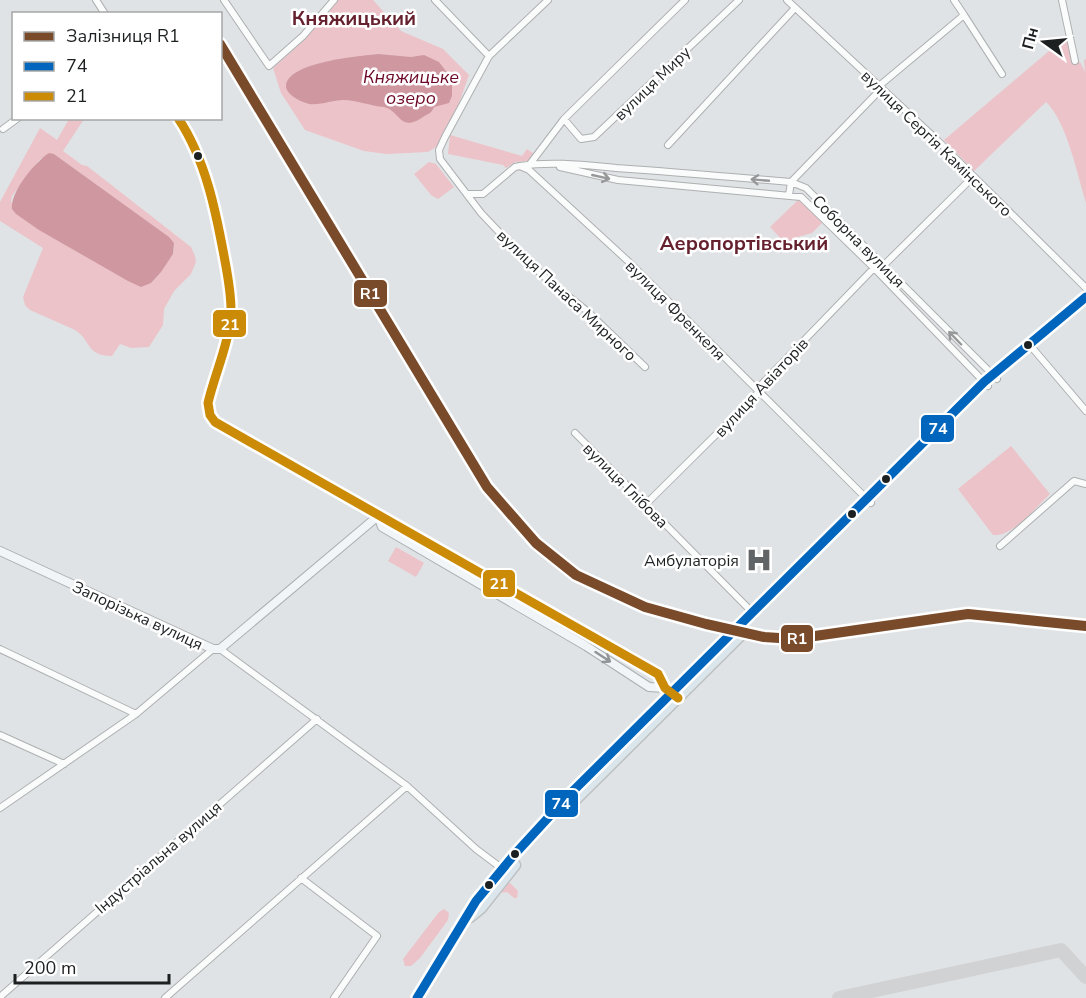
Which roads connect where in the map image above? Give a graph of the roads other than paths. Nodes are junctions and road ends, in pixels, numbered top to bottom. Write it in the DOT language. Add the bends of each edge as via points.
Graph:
graph roads {
  1 [pos="224,0"];
  2 [pos="334,0"];
  3 [pos="435,0"];
  4 [pos="548,0"];
  5 [pos="685,0"];
  6 [pos="739,0"];
  7 [pos="787,0"];
  8 [pos="954,0"];
  9 [pos="1062,0"];
  10 [pos="795,8"];
  11 [pos="964,15"];
  12 [pos="489,56"];
  13 [pos="1076,60"];
  14 [pos="1002,74"];
  15 [pos="880,87"];
  16 [pos="564,118"];
  17 [pos="15,120"];
  18 [pos="179,120"];
  19 [pos="3,129"];
  20 [pos="668,145"];
  21 [pos="530,164"];
  22 [pos="544,164"];
  23 [pos="520,166"];
  24 [pos="973,177"];
  25 [pos="791,183"];
  26 [pos="468,194"];
  27 [pos="789,195"];
  28 [pos="884,265"];
  29 [pos="876,270"];
  30 [pos="1086,288"];
  31 [pos="1086,297"];
  32 [pos="1086,305"];
  33 [pos="1031,346"];
  34 [pos="645,367"];
  35 [pos="990,381"];
  36 [pos="759,392"];
  37 [pos="1086,411"];
  38 [pos="575,433"];
  39 [pos="1086,484"];
  40 [pos="869,501"];
  41 [pos="646,504"];
  42 [pos="378,516"];
  43 [pos="1000,546"];
  44 [pos="0,551"];
  45 [pos="753,613"];
  46 [pos="0,649"];
  47 [pos="217,649"];
  48 [pos="671,693"];
  49 [pos="136,714"];
  50 [pos="317,719"];
  51 [pos="0,735"];
  52 [pos="64,764"];
  53 [pos="406,786"];
  54 [pos="0,808"];
  55 [pos="505,871"];
  56 [pos="301,878"];
  57 [pos="0,996"];
  58 [pos="165,998"];
  59 [pos="334,998"];
  60 [pos="417,998"];
  1 -- 2 [label="street" via="269,66 303,36"];
  3 -- 12 [label="street"];
  4 -- 12 [label="street, вулиця Панаса Мирного"];
  5 -- 16 [label="street"];
  6 -- 16 [label="street, вулиця Миру" via="594,137 580,139"];
  7 -- 10 [label="street, вулиця Сергія Камінського"];
  8 -- 11 [label="street"];
  9 -- 13 [label="street"];
  10 -- 15 [label="street, вулиця Сергія Камінського"];
  10 -- 20 [label="street"];
  11 -- 14 [label="street"];
  11 -- 15 [label="street"];
  12 -- 26 [label="street, вулиця Панаса Мирного" via="439,150 443,165"];
  15 -- 24 [label="street, вулиця Сергія Камінського"];
  15 -- 25 [label="street"];
  16 -- 21 [label="street"];
  17 -- 19 [label="street"];
  18 -- 42 [label="street" via="194,146 219,224 231,310 229,331 208,403 210,415 215,422"];
  21 -- 22 [label="street, Соборна вулиця"];
  21 -- 23 [label="street, Соборна вулиця"];
  25 -- 22 [label="street, Соборна вулиця, one-way"];
  22 -- 27 [label="street, Соборна вулиця, one-way" via="618,180"];
  23 -- 26 [label="street" via="483,194"];
  23 -- 36 [label="street, вулиця Френкеля" via="540,179 629,262"];
  24 -- 28 [label="street, вулиця Авіаторів"];
  24 -- 30 [label="street, вулиця Сергія Камінського"];
  25 -- 27 [label="street"];
  25 -- 28 [label="street, Соборна вулиця" via="806,189"];
  26 -- 34 [label="street, вулиця Панаса Мирного" via="519,253"];
  27 -- 29 [label="street, Соборна вулиця" via="801,197"];
  28 -- 29 [label="street, вулиця Авіаторів"];
  35 -- 28 [label="street, Соборна вулиця, one-way"];
  29 -- 35 [label="street, Соборна вулиця"];
  29 -- 36 [label="street, вулиця Авіаторів" via="760,386"];
  31 -- 33 [label="highway"];
  32 -- 33 [label="highway"];
  33 -- 35 [label="highway"];
  33 -- 37 [label="street"];
  35 -- 40 [label="highway"];
  36 -- 40 [label="street, вулиця Френкеля"];
  36 -- 41 [label="street, вулиця Авіаторів"];
  38 -- 41 [label="street, вулиця Глібова"];
  39 -- 43 [label="street" via="1074,481"];
  40 -- 45 [label="highway"];
  40 -- 48 [label="highway"];
  41 -- 45 [label="street, вулиця Глібова"];
  42 -- 47 [label="street, Запорізька вулиця"];
  42 -- 48 [label="street" via="658,674"];
  42 -- 48 [label="street, one-way" via="382,527 649,687"];
  44 -- 47 [label="street, Запорізька вулиця"];
  45 -- 48 [label="highway"];
  46 -- 49 [label="street"];
  47 -- 49 [label="street"];
  47 -- 50 [label="street"];
  48 -- 55 [label="highway" via="569,795"];
  49 -- 52 [label="street"];
  50 -- 53 [label="street"];
  50 -- 57 [label="street, Індустріальна вулиця"];
  51 -- 52 [label="street"];
  52 -- 54 [label="street"];
  53 -- 55 [label="street"];
  53 -- 56 [label="street"];
  55 -- 60 [label="highway" via="476,901"];
  56 -- 58 [label="street"];
  56 -- 59 [label="street" via="376,936"];
}
